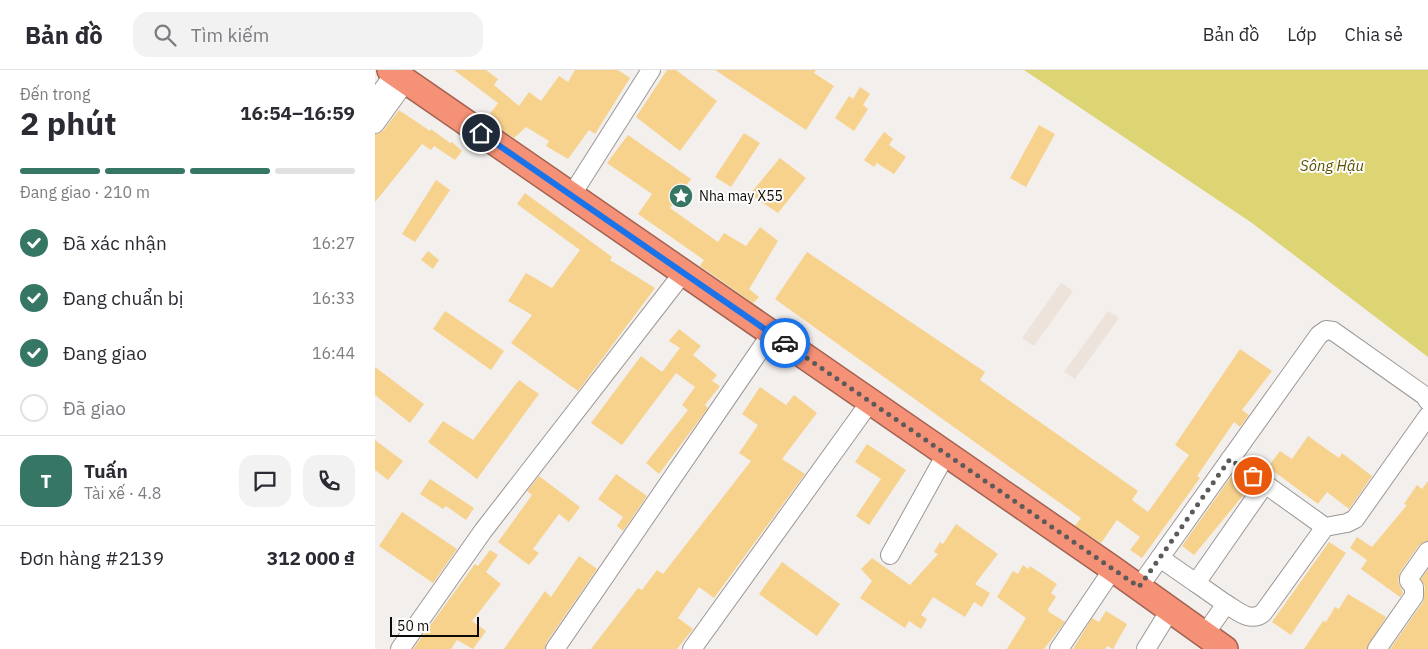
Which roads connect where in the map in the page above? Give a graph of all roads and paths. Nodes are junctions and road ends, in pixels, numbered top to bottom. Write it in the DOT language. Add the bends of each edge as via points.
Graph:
graph roads {
  1 [pos="651,70"];
  2 [pos="397,75"];
  3 [pos="375,100"];
  4 [pos="375,124"];
  5 [pos="571,196"];
  6 [pos="683,273"];
  7 [pos="771,334"];
  8 [pos="1428,401"];
  9 [pos="870,402"];
  10 [pos="1428,416"];
  11 [pos="946,454"];
  12 [pos="1230,459"];
  13 [pos="1265,484"];
  14 [pos="1325,527"];
  15 [pos="1428,551"];
  16 [pos="890,555"];
  17 [pos="1160,558"];
  18 [pos="1113,569"];
  19 [pos="1196,583"];
  20 [pos="1139,587"];
  21 [pos="1226,604"];
  22 [pos="1170,610"];
  23 [pos="1205,634"];
  24 [pos="400,649"];
  25 [pos="555,649"];
  26 [pos="692,649"];
  27 [pos="1059,649"];
  28 [pos="1146,649"];
  29 [pos="1225,649"];
  30 [pos="1377,649"];
  1 -- 5 [label="street"];
  2 -- 3 [label="street"];
  2 -- 4 [label="street"];
  2 -- 5 [label="highway"];
  5 -- 6 [label="highway"];
  6 -- 7 [label="highway"];
  6 -- 24 [label="street" via="483,531"];
  7 -- 9 [label="highway"];
  7 -- 25 [label="street"];
  8 -- 12 [label="street" via="1333,331 1326,330 1319,335"];
  9 -- 11 [label="highway"];
  9 -- 26 [label="street"];
  10 -- 14 [label="street" via="1355,519"];
  11 -- 16 [label="street"];
  11 -- 18 [label="highway"];
  12 -- 13 [label="street"];
  12 -- 17 [label="street"];
  13 -- 14 [label="street"];
  13 -- 19 [label="street"];
  14 -- 21 [label="street" via="1257,618 1250,618"];
  15 -- 30 [label="street" via="1409,578 1415,596"];
  17 -- 19 [label="street"];
  17 -- 20 [label="street"];
  18 -- 20 [label="highway"];
  18 -- 27 [label="street"];
  19 -- 21 [label="street"];
  20 -- 22 [label="highway"];
  21 -- 23 [label="street"];
  22 -- 23 [label="highway"];
  22 -- 28 [label="street"];
  23 -- 29 [label="highway"];
}
